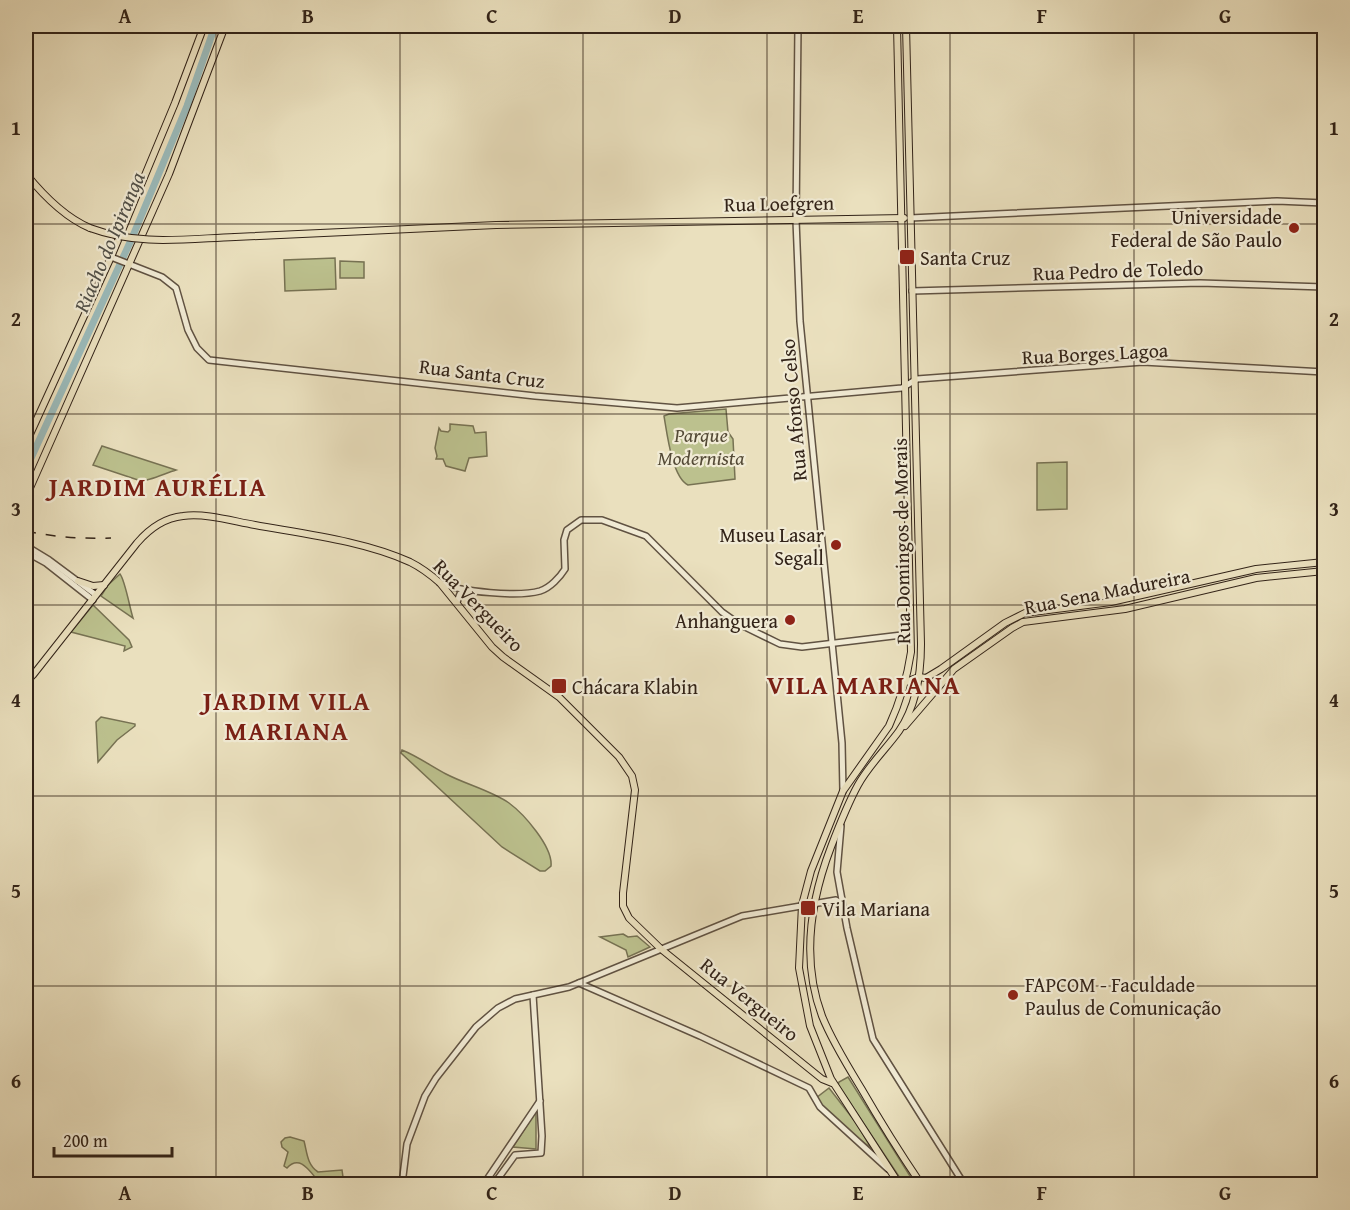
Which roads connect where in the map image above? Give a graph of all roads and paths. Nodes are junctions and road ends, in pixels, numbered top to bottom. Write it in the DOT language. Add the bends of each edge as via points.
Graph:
graph roads {
  1 [pos="204,26"];
  2 [pos="225,26"];
  3 [pos="798,26"];
  4 [pos="897,26"];
  5 [pos="906,26"];
  6 [pos="26,174"];
  7 [pos="1324,203"];
  8 [pos="902,218"];
  9 [pos="910,218"];
  10 [pos="796,220"];
  11 [pos="114,258"];
  12 [pos="128,264"];
  13 [pos="1324,287"];
  14 [pos="912,291"];
  15 [pos="1324,372"];
  16 [pos="914,381"];
  17 [pos="905,387"];
  18 [pos="806,396"];
  19 [pos="26,443"];
  20 [pos="26,497"];
  21 [pos="26,546"];
  22 [pos="26,552"];
  23 [pos="1324,562"];
  24 [pos="1324,571"];
  25 [pos="78,581"];
  26 [pos="440,583"];
  27 [pos="104,585"];
  28 [pos="469,590"];
  29 [pos="94,598"];
  30 [pos="457,602"];
  31 [pos="910,634"];
  32 [pos="831,643"];
  33 [pos="921,644"];
  34 [pos="921,662"];
  35 [pos="937,671"];
  36 [pos="919,677"];
  37 [pos="26,682"];
  38 [pos="906,682"];
  39 [pos="900,730"];
  40 [pos="843,791"];
  41 [pos="841,821"];
  42 [pos="813,904"];
  43 [pos="842,904"];
  44 [pos="802,905"];
  45 [pos="661,949"];
  46 [pos="594,977"];
  47 [pos="579,983"];
  48 [pos="595,991"];
  49 [pos="533,995"];
  50 [pos="827,1070"];
  51 [pos="814,1072"];
  52 [pos="833,1084"];
  53 [pos="540,1101"];
  54 [pos="888,1169"];
  55 [pos="402,1185"];
  56 [pos="484,1185"];
  57 [pos="494,1185"];
  58 [pos="899,1185"];
  59 [pos="921,1185"];
  60 [pos="964,1185"];
  1 -- 11 [label="main road"];
  2 -- 12 [label="main road" via="169,174"];
  3 -- 10 [label="street, Rua Afonso Celso"];
  4 -- 8 [label="main road, Rua Domingos de Morais"];
  5 -- 9 [label="main road, Rua Domingos de Morais"];
  6 -- 10 [label="main road, Rua Loefgren, bridge" via="62,211 90,228 139,240 446,226"];
  7 -- 9 [label="street, Rua Loefgren" via="1266,201"];
  8 -- 9 [label="main road, Rua Loefgren"];
  8 -- 10 [label="main road, Rua Loefgren"];
  8 -- 17 [label="main road, Rua Domingos de Morais"];
  9 -- 14 [label="main road, Rua Domingos de Morais"];
  10 -- 18 [label="street, Rua Afonso Celso"];
  11 -- 12 [label="street, Rua Santa Cruz"];
  11 -- 19 [label="main road"];
  12 -- 18 [label="street, Rua Santa Cruz" via="162,277 176,288 197,348 214,362 656,407 689,408"];
  12 -- 20 [label="main road"];
  13 -- 14 [label="street, Rua Pedro de Toledo" via="1200,283"];
  14 -- 16 [label="main road, Rua Domingos de Morais"];
  15 -- 16 [label="street, Rua Borges Lagoa" via="1143,362"];
  16 -- 17 [label="street, Rua Borges Lagoa"];
  16 -- 33 [label="main road, Rua Domingos de Morais"];
  17 -- 18 [label="street, Rua Santa Cruz"];
  17 -- 31 [label="main road, Rua Domingos de Morais"];
  18 -- 32 [label="street, Rua Afonso Celso"];
  21 -- 25 [label="street"];
  22 -- 29 [label="street"];
  23 -- 35 [label="main road, Rua Sena Madureira" via="1256,569 1119,601 1025,613"];
  24 -- 39 [label="main road, Rua Sena Madureira" via="1256,578 1125,609 1020,624 954,669"];
  25 -- 27 [label="main road"];
  25 -- 29 [label="street"];
  26 -- 27 [label="main road, Rua Vergueiro" via="410,562 365,547 246,523 183,516 155,525"];
  26 -- 28 [label="street"];
  26 -- 30 [label="main road, Rua Vergueiro"];
  27 -- 29 [label="main road, Rua Vergueiro"];
  28 -- 30 [label="street" via="460,594"];
  28 -- 32 [label="street" via="541,590 564,572 567,530 581,520 602,520 646,536 709,601 739,624 790,647"];
  29 -- 37 [label="main road, Rua Vergueiro"];
  30 -- 45 [label="main road, Rua Vergueiro" via="498,653 552,691 619,757 632,776 623,906 633,923"];
  31 -- 32 [label="street"];
  31 -- 33 [label="main road"];
  31 -- 38 [label="main road, Rua Domingos de Morais"];
  32 -- 40 [label="street, Rua Afonso Celso"];
  33 -- 34 [label="main road, Rua Domingos de Morais"];
  34 -- 35 [label="main road" via="925,668"];
  34 -- 36 [label="main road, Rua Domingos de Morais"];
  35 -- 36 [label="main road, Rua Sena Madureira" via="926,678"];
  36 -- 38 [label="main road, Rua Sena Madureira"];
  36 -- 39 [label="main road, Rua Domingos de Morais"];
  38 -- 40 [label="main road, Rua Domingos de Morais" via="889,726"];
  39 -- 41 [label="main road, Rua Domingos de Morais" via="858,784"];
  40 -- 44 [label="main road, Rua Domingos de Morais" via="811,871"];
  41 -- 42 [label="main road"];
  41 -- 43 [label="street, Rua Domingos de Morais" via="837,872"];
  42 -- 43 [label="street" via="836,900"];
  42 -- 44 [label="street"];
  42 -- 59 [label="main road" via="813,981 823,1017 851,1071"];
  43 -- 60 [label="street, Rua Domingos de Morais" via="873,1039"];
  44 -- 45 [label="street" via="742,916"];
  44 -- 50 [label="main road, Rua Domingos de Morais" via="802,988 813,1035"];
  45 -- 46 [label="street"];
  45 -- 51 [label="main road, Rua Vergueiro"];
  46 -- 47 [label="street"];
  46 -- 48 [label="street"];
  47 -- 48 [label="street, Rua Vergueiro"];
  47 -- 49 [label="street"];
  48 -- 54 [label="street, Rua Vergueiro" via="806,1086 820,1107"];
  49 -- 53 [label="street"];
  49 -- 55 [label="street" via="494,1010 436,1078 423,1100 407,1144"];
  50 -- 51 [label="main road"];
  50 -- 52 [label="main road, Rua Domingos de Morais"];
  51 -- 52 [label="main road, Rua Vergueiro"];
  52 -- 54 [label="main road, Rua Vergueiro"];
  53 -- 56 [label="street"];
  53 -- 57 [label="street" via="540,1153 515,1155"];
  54 -- 58 [label="main road, Rua Vergueiro"];
}
